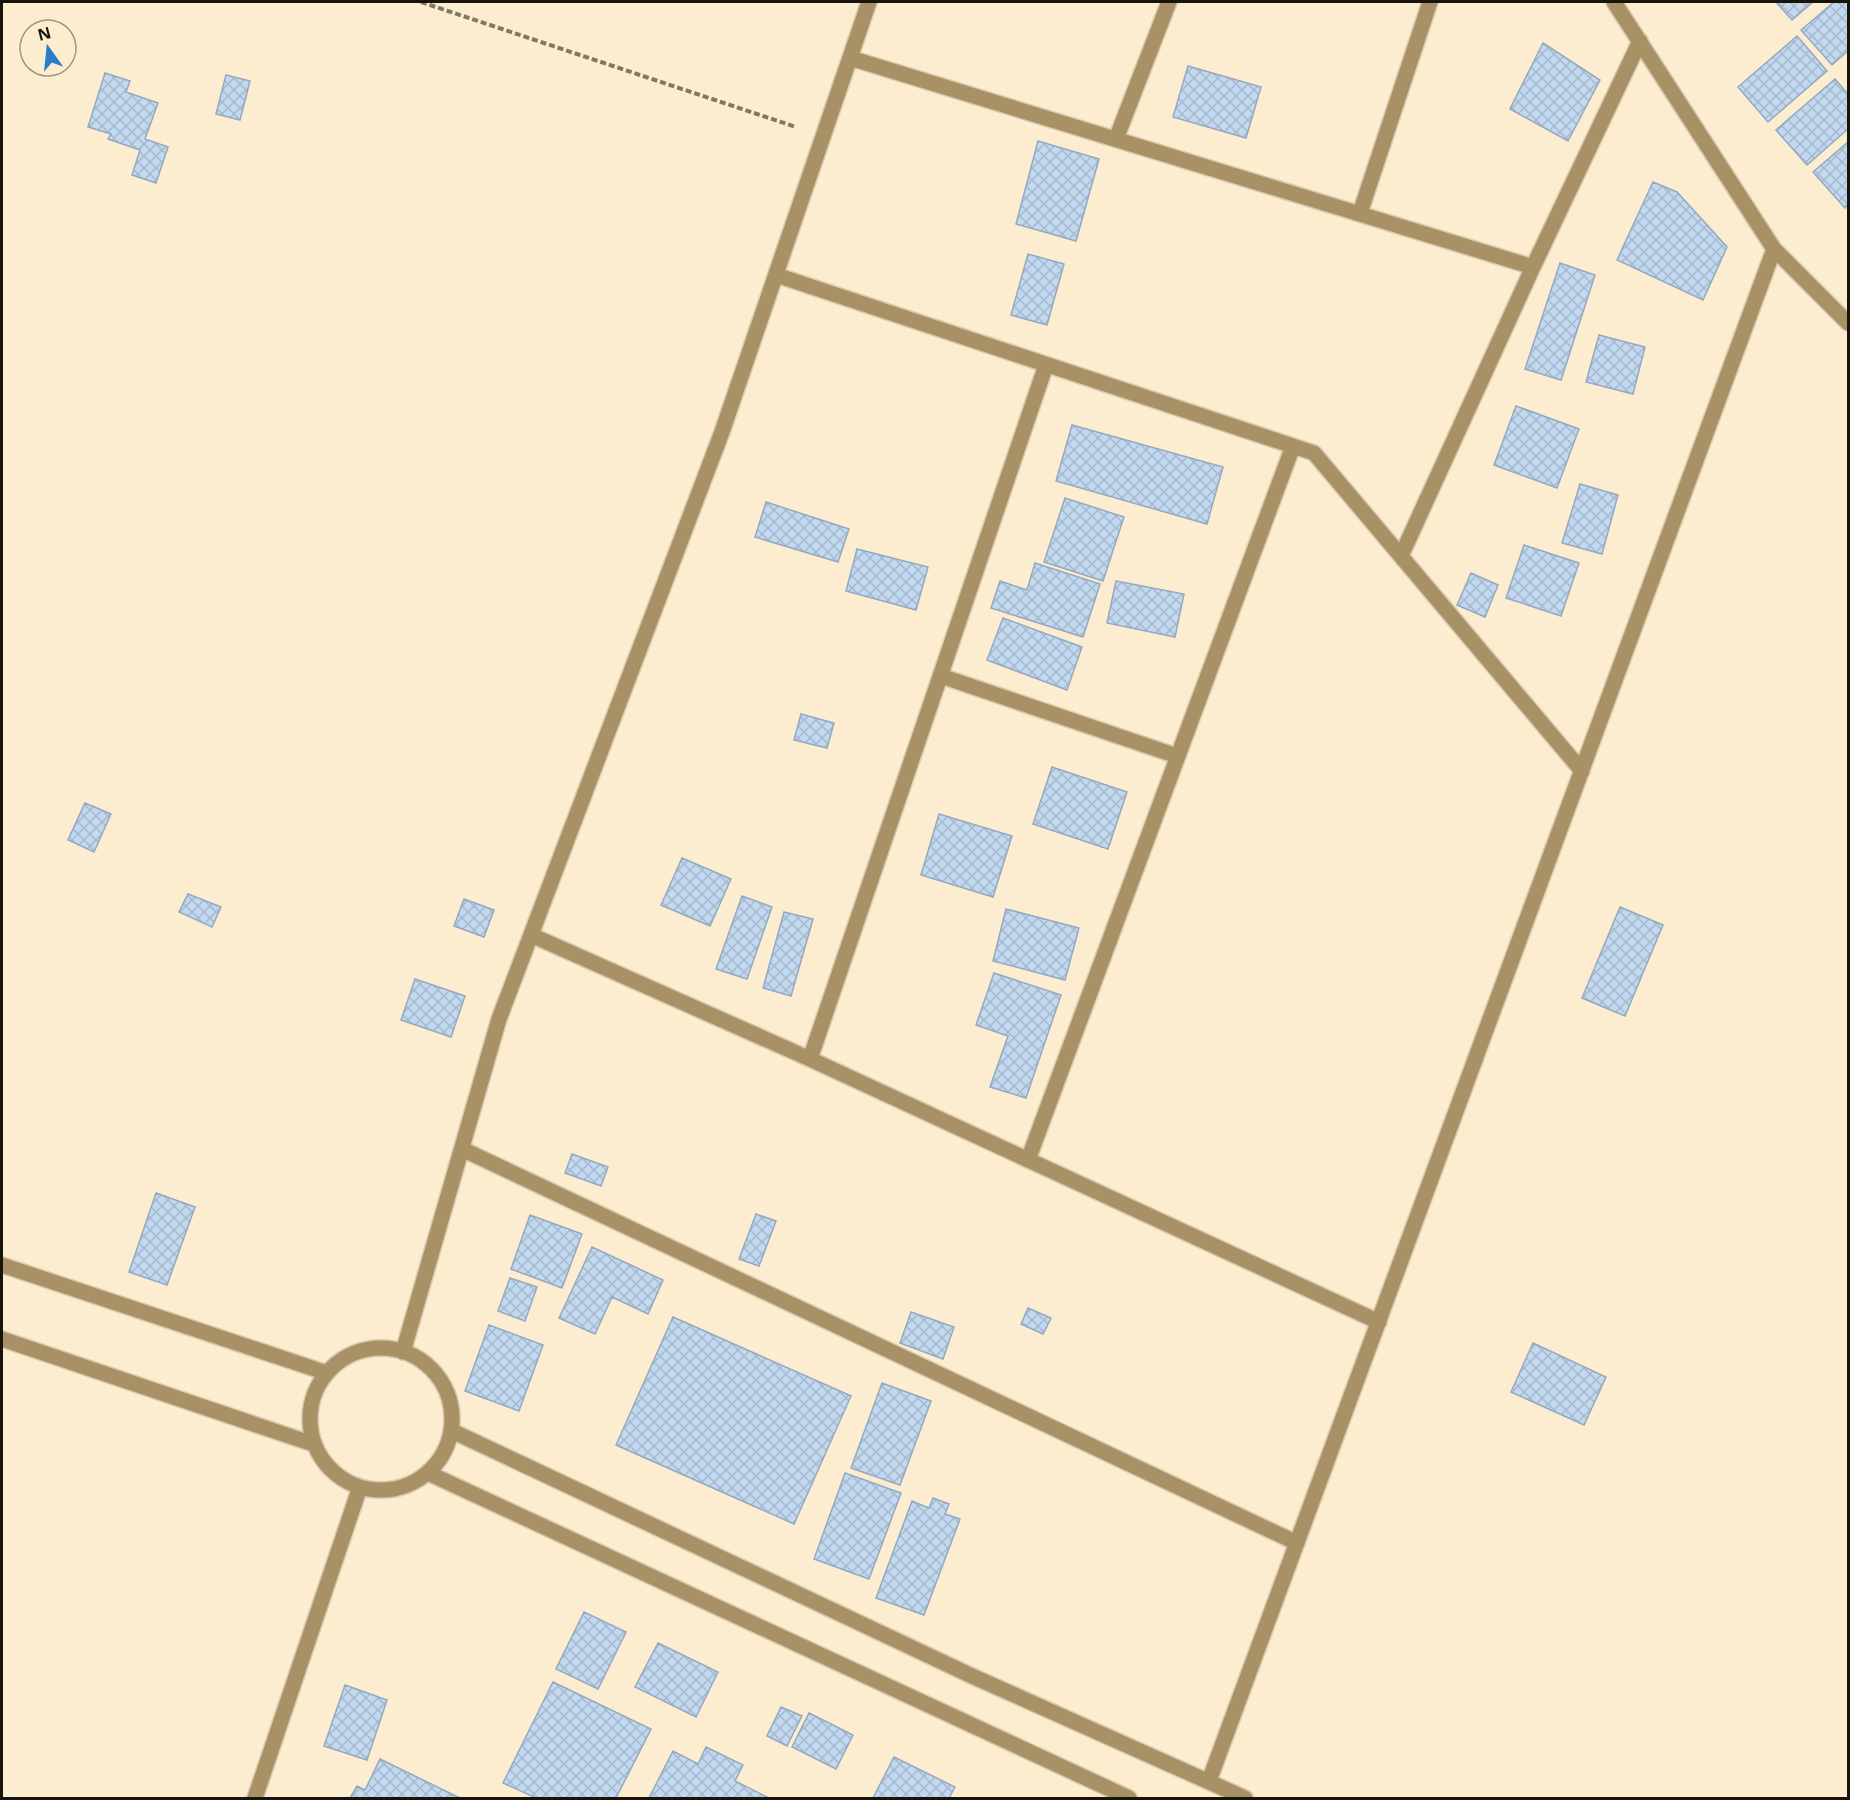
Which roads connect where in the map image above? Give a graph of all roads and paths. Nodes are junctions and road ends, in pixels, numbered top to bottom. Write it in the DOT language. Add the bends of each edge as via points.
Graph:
graph roads {
  1 [pos="421,2"];
  2 [pos="870,2"];
  3 [pos="1169,2"];
  4 [pos="1430,2"];
  5 [pos="1614,2"];
  6 [pos="1640,41"];
  7 [pos="850,58"];
  8 [pos="823,136"];
  9 [pos="1116,139"];
  10 [pos="1360,213"];
  11 [pos="1774,249"];
  12 [pos="1533,267"];
  13 [pos="776,275"];
  14 [pos="1848,323"];
  15 [pos="1046,365"];
  16 [pos="1293,446"];
  17 [pos="1401,556"];
  18 [pos="941,676"];
  19 [pos="1177,756"];
  20 [pos="1582,771"];
  21 [pos="531,935"];
  22 [pos="810,1059"];
  23 [pos="462,1149"];
  24 [pos="1028,1160"];
  25 [pos="2,1265"];
  26 [pos="1379,1322"];
  27 [pos="2,1339"];
  28 [pos="403,1352"];
  29 [pos="327,1373"];
  30 [pos="452,1431"];
  31 [pos="313,1444"];
  32 [pos="428,1473"];
  33 [pos="360,1487"];
  34 [pos="1297,1543"];
  35 [pos="1209,1781"];
  36 [pos="255,1798"];
  37 [pos="1129,1798"];
  38 [pos="1245,1798"];
  1 -- 8 [label="path"];
  2 -- 7 [label="street"];
  3 -- 9 [label="street"];
  4 -- 10 [label="street"];
  5 -- 6 [label="street"];
  6 -- 11 [label="street"];
  6 -- 12 [label="street"];
  7 -- 8 [label="street"];
  7 -- 9 [label="street"];
  8 -- 13 [label="street"];
  9 -- 10 [label="street"];
  10 -- 12 [label="street"];
  11 -- 14 [label="street"];
  11 -- 20 [label="street"];
  12 -- 17 [label="street"];
  13 -- 15 [label="street"];
  13 -- 21 [label="street" via="722,432"];
  15 -- 16 [label="street"];
  15 -- 18 [label="street"];
  16 -- 17 [label="street" via="1314,453"];
  16 -- 19 [label="street"];
  17 -- 20 [label="street"];
  18 -- 19 [label="street"];
  18 -- 22 [label="street"];
  19 -- 24 [label="street"];
  20 -- 26 [label="street"];
  21 -- 22 [label="street"];
  21 -- 23 [label="street" via="499,1019"];
  22 -- 24 [label="street"];
  23 -- 28 [label="street"];
  23 -- 34 [label="street"];
  24 -- 26 [label="street"];
  25 -- 29 [label="street"];
  26 -- 34 [label="street"];
  27 -- 31 [label="street"];
  28 -- 29 [label="street" via="362,1351 343,1359"];
  28 -- 30 [label="street" via="421,1360 447,1391"];
  29 -- 31 [label="street" via="310,1406"];
  30 -- 32 [label="street" via="444,1454"];
  30 -- 35 [label="street" via="972,1676"];
  31 -- 33 [label="street" via="324,1463 340,1478"];
  32 -- 33 [label="street" via="408,1485 384,1490"];
  32 -- 37 [label="street"];
  33 -- 36 [label="street"];
  34 -- 35 [label="street"];
  35 -- 38 [label="street"];
}
